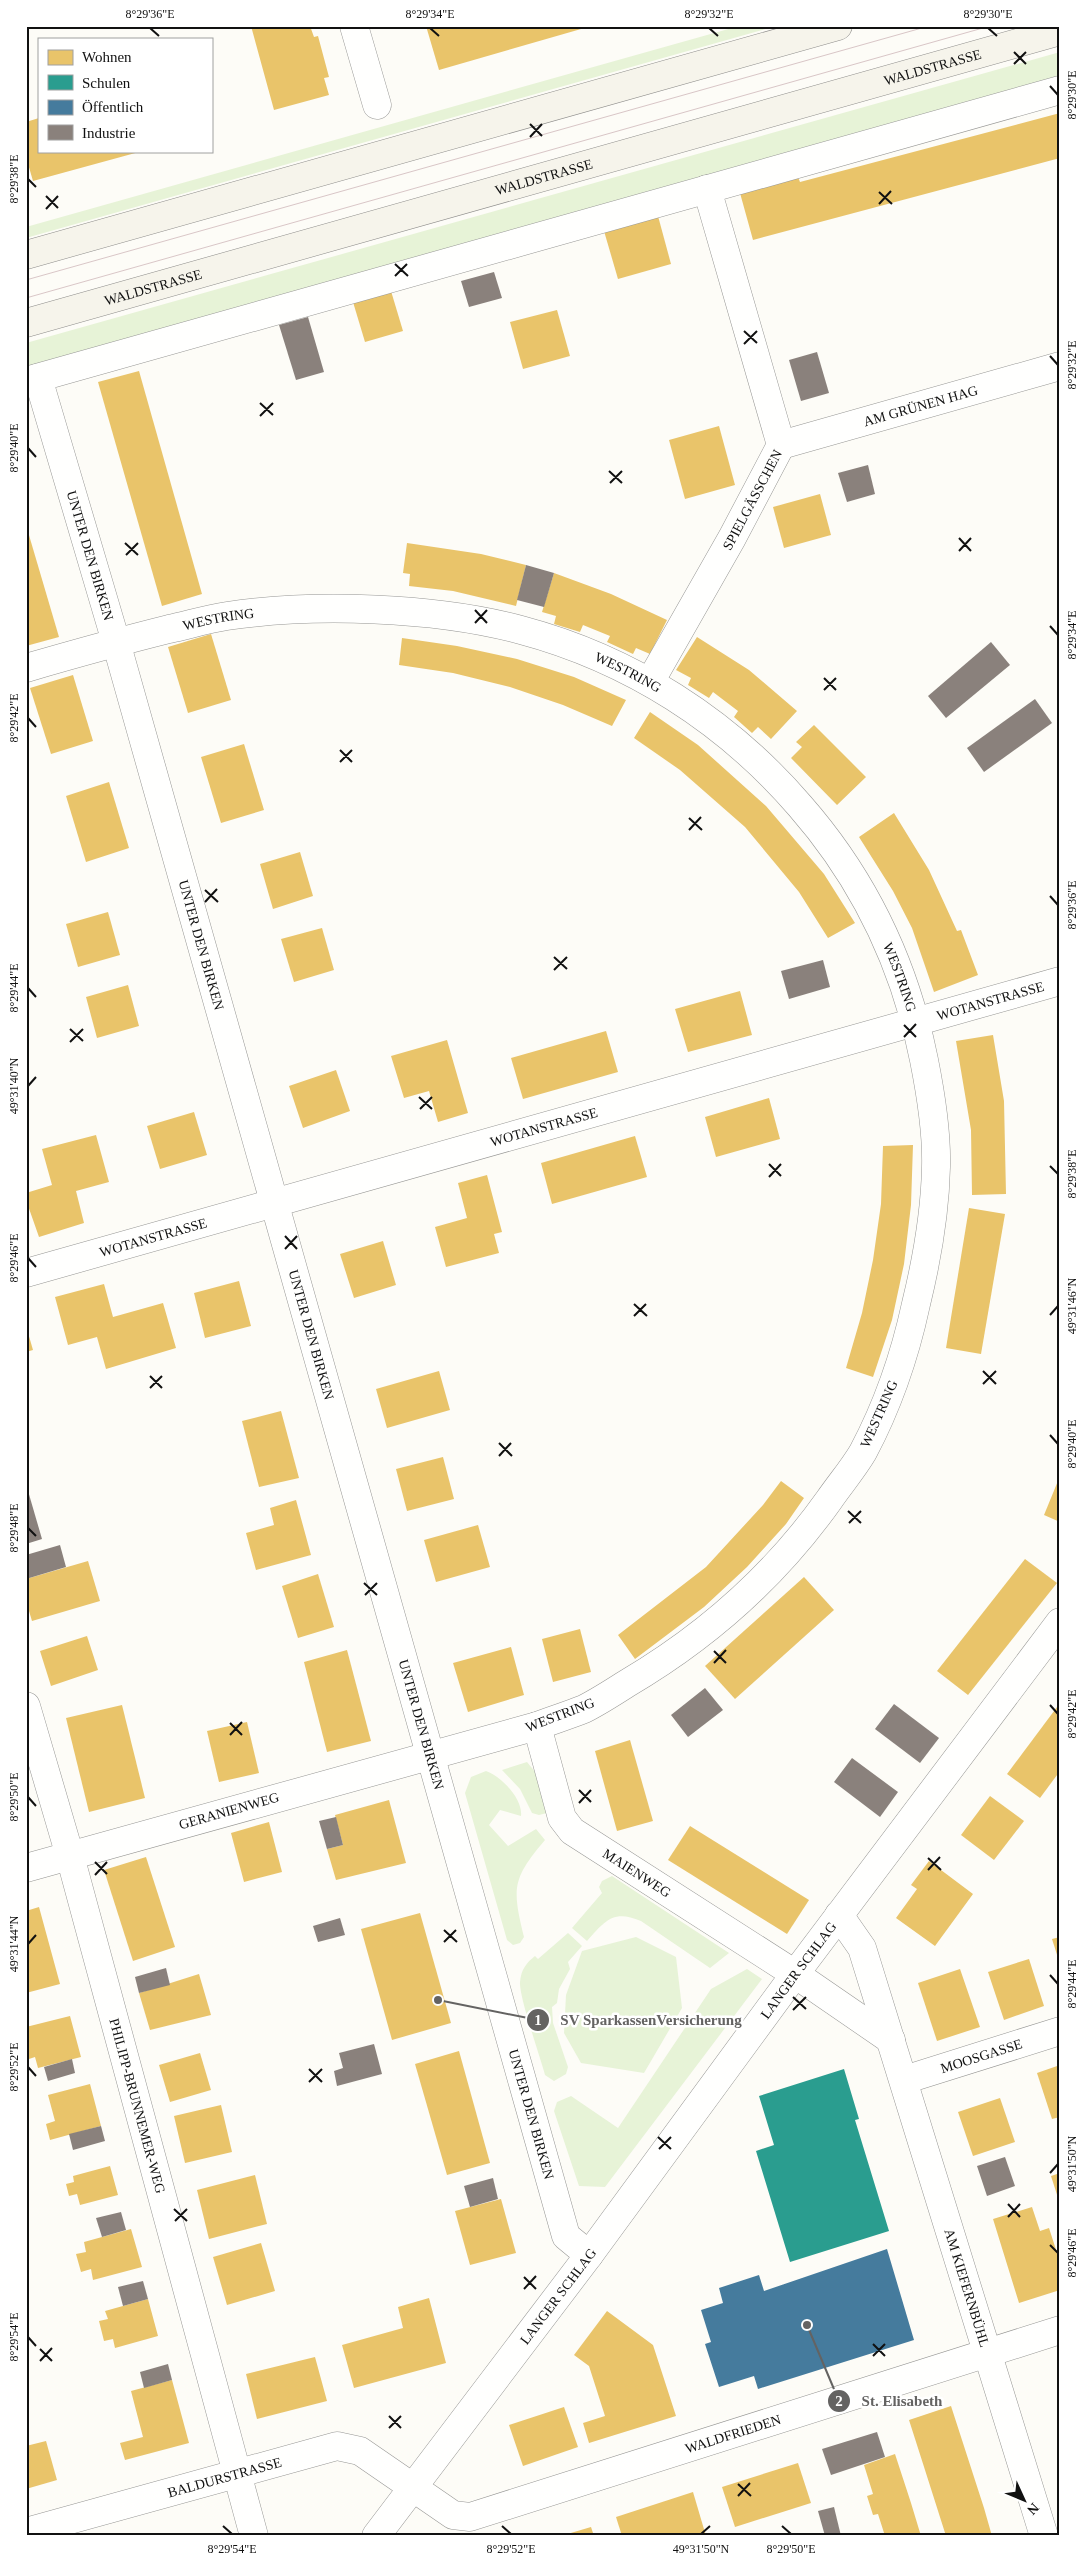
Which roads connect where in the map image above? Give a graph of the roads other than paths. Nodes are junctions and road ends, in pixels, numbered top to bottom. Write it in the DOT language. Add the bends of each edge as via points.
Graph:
graph roads {
  1 [pos="354,26"];
  2 [pos="838,26"];
  3 [pos="1060,31"];
  4 [pos="1060,90"];
  5 [pos="377,106"];
  6 [pos="707,189"];
  7 [pos="26,255"];
  8 [pos="26,323"];
  9 [pos="1060,366"];
  10 [pos="32,379"];
  11 [pos="781,445"];
  12 [pos="116,642"];
  13 [pos="26,668"];
  14 [pos="650,682"];
  15 [pos="1060,981"];
  16 [pos="916,1022"];
  17 [pos="273,1204"];
  18 [pos="26,1273"];
  19 [pos="1060,1622"];
  20 [pos="26,1706"];
  21 [pos="537,1726"];
  22 [pos="431,1755"];
  23 [pos="70,1856"];
  24 [pos="26,1868"];
  25 [pos="839,1915"];
  26 [pos="795,1974"];
  27 [pos="1060,2031"];
  28 [pos="891,2040"];
  29 [pos="904,2080"];
  30 [pos="589,2255"];
  31 [pos="1060,2330"];
  32 [pos="988,2352"];
  33 [pos="236,2472"];
  34 [pos="413,2488"];
  35 [pos="26,2532"];
  36 [pos="254,2536"];
  37 [pos="376,2536"];
  38 [pos="1044,2536"];
  1 -- 5 [label="street"];
  2 -- 7 [label="main road"];
  3 -- 8 [label="main road, WALDSTRASSE"];
  4 -- 6 [label="street"];
  6 -- 10 [label="street"];
  6 -- 11 [label="street, SPIELGÄSSCHEN"];
  9 -- 11 [label="street, AM GRÜNEN HAG"];
  10 -- 12 [label="street, UNTER DEN BIRKEN"];
  11 -- 14 [label="street, SPIELGÄSSCHEN"];
  12 -- 13 [label="street, WESTRING"];
  12 -- 14 [label="street, WESTRING" via="222,616 296,608 384,611 458,617 519,629 581,649"];
  12 -- 17 [label="street, UNTER DEN BIRKEN"];
  14 -- 16 [label="street, WESTRING" via="716,725 773,774 823,832 875,914 898,964"];
  15 -- 16 [label="street, WOTANSTRASSE"];
  16 -- 17 [label="street, WOTANSTRASSE"];
  16 -- 21 [label="street, WESTRING" via="932,1095 936,1165 929,1251 890,1397 861,1456 805,1534 743,1600 671,1658 587,1708"];
  17 -- 18 [label="street, WOTANSTRASSE"];
  17 -- 22 [label="street, UNTER DEN BIRKEN"];
  19 -- 25 [label="street, LANGER SCHLAG"];
  20 -- 23 [label="street, PHILIPP-BRUNNEMER-WEG"];
  21 -- 22 [label="street, WESTRING"];
  21 -- 26 [label="street, MAIENWEG" via="562,1818 572,1830"];
  22 -- 23 [label="street, GERANIENWEG"];
  22 -- 30 [label="street, UNTER DEN BIRKEN" via="566,2236"];
  23 -- 24 [label="street, GERANIENWEG"];
  23 -- 33 [label="street, PHILIPP-BRUNNEMER-WEG"];
  25 -- 26 [label="street, LANGER SCHLAG"];
  25 -- 28 [label="street, AM KIEFERNBÜHL" via="862,1948"];
  26 -- 28 [label="street"];
  26 -- 30 [label="street, LANGER SCHLAG"];
  27 -- 29 [label="street, MOOSGASSE"];
  28 -- 29 [label="street, AM KIEFERNBÜHL"];
  29 -- 32 [label="street, AM KIEFERNBÜHL"];
  30 -- 34 [label="street, LANGER SCHLAG"];
  31 -- 32 [label="street, WALDFRIEDEN"];
  32 -- 34 [label="street, WALDFRIEDEN" via="470,2517 453,2515"];
  32 -- 38 [label="street, AM KIEFERNBÜHL"];
  33 -- 34 [label="street, BALDURSTRASSE" via="337,2446 360,2451"];
  33 -- 35 [label="street, BALDURSTRASSE"];
  33 -- 36 [label="street, PHILIPP-BRUNNEMER-WEG"];
  34 -- 37 [label="street, LANGER SCHLAG"];
}
